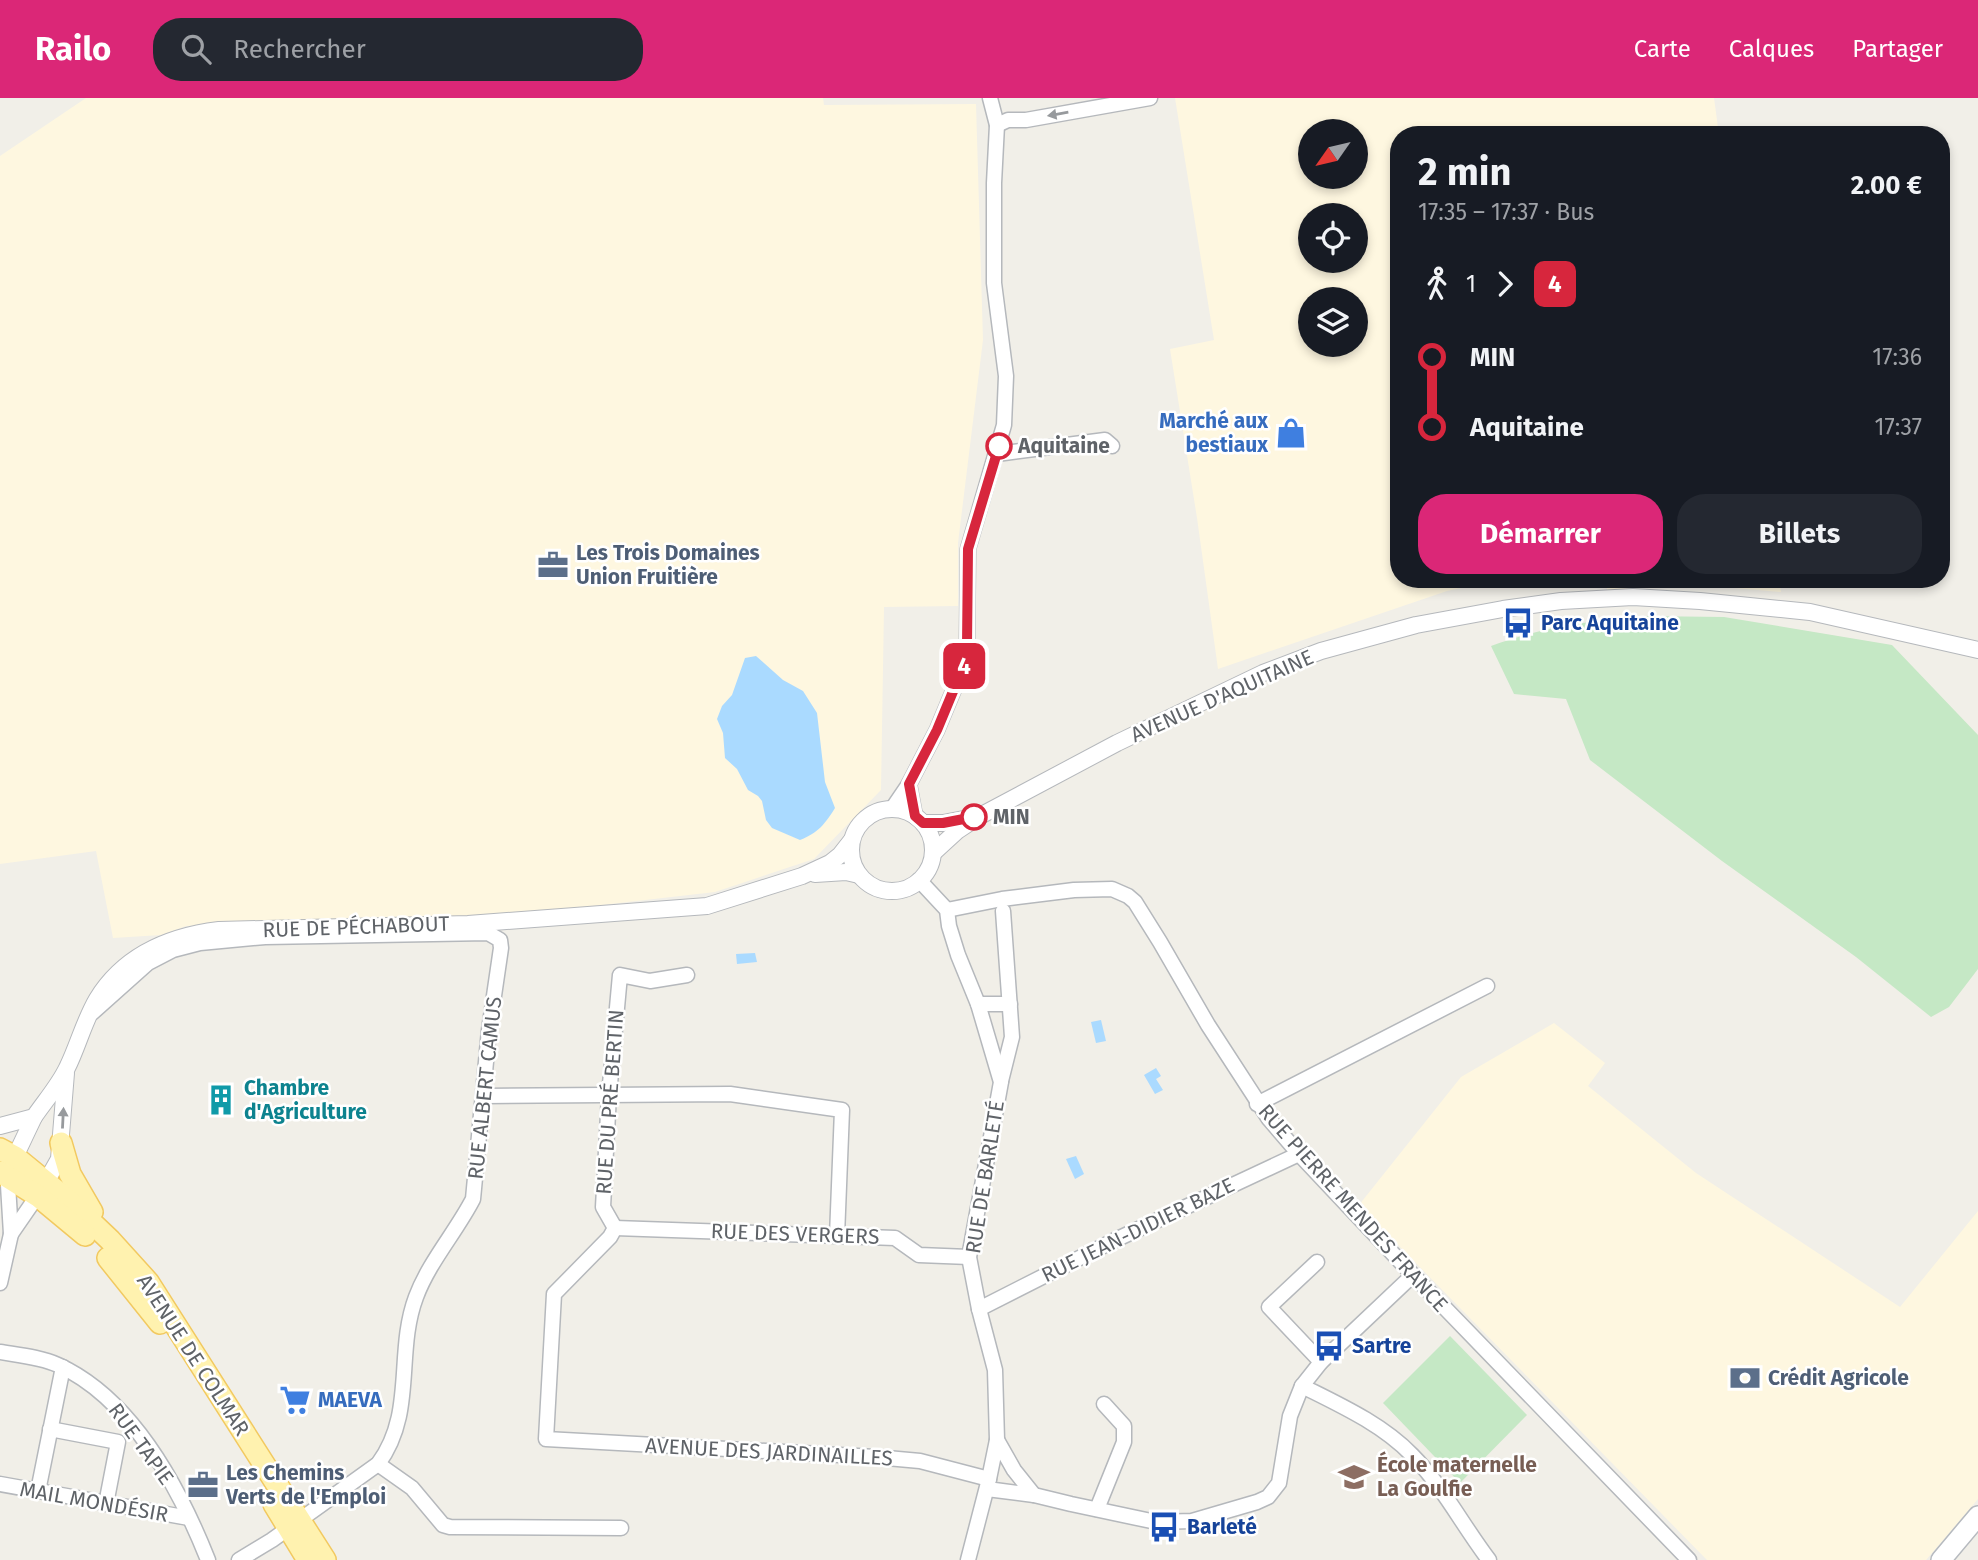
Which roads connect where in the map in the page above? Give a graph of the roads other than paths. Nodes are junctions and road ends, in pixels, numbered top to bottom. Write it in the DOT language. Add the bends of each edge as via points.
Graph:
graph roads {
  1 [pos="990,98"];
  2 [pos="1150,98"];
  3 [pos="996,125"];
  4 [pos="1112,446"];
  5 [pos="997,454"];
  6 [pos="1978,650"];
  7 [pos="909,784"];
  8 [pos="892,809"];
  9 [pos="978,817"];
  10 [pos="919,820"];
  11 [pos="851,841"];
  12 [pos="933,853"];
  13 [pos="859,874"];
  14 [pos="803,876"];
  15 [pos="919,880"];
  16 [pos="947,909"];
  17 [pos="1003,911"];
  18 [pos="687,975"];
  19 [pos="1487,986"];
  20 [pos="978,1004"];
  21 [pos="1010,1004"];
  22 [pos="90,1015"];
  23 [pos="66,1071"];
  24 [pos="1001,1082"];
  25 [pos="608,1095"];
  26 [pos="484,1096"];
  27 [pos="1258,1104"];
  28 [pos="34,1117"];
  29 [pos="0,1126"];
  30 [pos="61,1143"];
  31 [pos="1299,1154"];
  32 [pos="6,1164"];
  33 [pos="46,1196"];
  34 [pos="24,1218"];
  35 [pos="615,1228"];
  36 [pos="11,1234"];
  37 [pos="837,1236"];
  38 [pos="110,1240"];
  39 [pos="969,1257"];
  40 [pos="1317,1262"];
  41 [pos="1413,1275"];
  42 [pos="0,1283"];
  43 [pos="979,1308"];
  44 [pos="0,1352"];
  45 [pos="1321,1362"];
  46 [pos="63,1367"];
  47 [pos="1302,1386"];
  48 [pos="1104,1404"];
  49 [pos="50,1429"];
  50 [pos="997,1440"];
  51 [pos="378,1464"];
  52 [pos="988,1484"];
  53 [pos="0,1485"];
  54 [pos="38,1492"];
  55 [pos="1034,1495"];
  56 [pos="106,1504"];
  57 [pos="1097,1509"];
  58 [pos="1978,1516"];
  59 [pos="189,1518"];
  60 [pos="298,1520"];
  61 [pos="621,1528"];
  62 [pos="208,1560"];
  63 [pos="239,1560"];
  64 [pos="307,1560"];
  65 [pos="325,1560"];
  66 [pos="968,1560"];
  67 [pos="1489,1560"];
  68 [pos="1689,1560"];
  69 [pos="1941,1560"];
  1 -- 3 [label="street"];
  2 -- 3 [label="street, one-way"];
  3 -- 5 [label="street" via="995,283 1006,376 1006,411"];
  4 -- 5 [label="street" via="1104,440"];
  5 -- 7 [label="street" via="968,549 964,665"];
  6 -- 9 [label="street, AVENUE D'AQUITAINE" via="1810,612 1700,601 1633,597 1503,609 1416,625 1321,651 1263,673"];
  7 -- 8 [label="street"];
  7 -- 10 [label="street"];
  8 -- 10 [label="street"];
  8 -- 11 [label="street" via="863,820"];
  9 -- 10 [label="street, AVENUE D'AQUITAINE" via="943,823"];
  9 -- 12 [label="street, AVENUE D'AQUITAINE"];
  10 -- 12 [label="street"];
  11 -- 13 [label="street" via="850,852"];
  11 -- 14 [label="street, RUE DE PÉCHABOUT" via="830,863"];
  12 -- 15 [label="street"];
  13 -- 14 [label="street, RUE DE PÉCHABOUT"];
  13 -- 15 [label="street" via="881,890 908,888"];
  14 -- 22 [label="street, RUE DE PÉCHABOUT" via="707,906 468,924 190,934 153,947 122,969"];
  15 -- 16 [label="street"];
  16 -- 20 [label="street, RUE DE BARLETÉ" via="958,955"];
  16 -- 27 [label="street, RUE PIERRE MENDES FRANCE" via="1074,890 1112,889 1128,896"];
  17 -- 21 [label="street, RUE DE BARLETÉ"];
  18 -- 25 [label="street, RUE DU PRÉ BERTIN" via="650,981 620,975"];
  19 -- 27 [label="street"];
  20 -- 21 [label="street"];
  20 -- 24 [label="street, RUE DE BARLETÉ"];
  21 -- 24 [label="street, RUE DE BARLETÉ" via="1012,1037"];
  22 -- 23 [label="street, RUE DE PÉCHABOUT"];
  22 -- 26 [label="street, RUE ALBERT CAMUS" via="148,963 200,943 265,937 488,933 500,940 501,948"];
  23 -- 28 [label="street, RUE DE PÉCHABOUT"];
  30 -- 23 [label="street, one-way"];
  24 -- 39 [label="street, RUE DE BARLETÉ"];
  25 -- 26 [label="street"];
  25 -- 35 [label="street, RUE DU PRÉ BERTIN" via="603,1207"];
  25 -- 37 [label="street" via="730,1094 842,1110"];
  26 -- 51 [label="street, RUE ALBERT CAMUS" via="473,1199 416,1295 406,1339 402,1408"];
  27 -- 31 [label="street, RUE PIERRE MENDES FRANCE"];
  28 -- 29 [label="street"];
  28 -- 32 [label="street, RUE DE PÉCHABOUT"];
  30 -- 33 [label="street"];
  30 -- 38 [label="main road" via="70,1174"];
  31 -- 41 [label="street, RUE PIERRE MENDES FRANCE"];
  31 -- 43 [label="street, RUE JEAN-DIDIER BAZE"];
  32 -- 33 [label="main road, AVENUE DE COLMAR"];
  32 -- 36 [label="street"];
  33 -- 34 [label="street"];
  33 -- 34 [label="street" via="42,1208"];
  33 -- 38 [label="main road, AVENUE DE COLMAR"];
  33 -- 60 [label="main road, AVENUE DE COLMAR" via="117,1268 150,1310"];
  34 -- 36 [label="street"];
  35 -- 37 [label="street, RUE DES VERGERS"];
  35 -- 52 [label="street, AVENUE DES JARDINAILLES" via="554,1294 546,1439 920,1461"];
  36 -- 42 [label="street"];
  37 -- 39 [label="street, RUE DES VERGERS" via="895,1238 919,1255"];
  38 -- 60 [label="main road, AVENUE DE COLMAR" via="159,1298"];
  39 -- 43 [label="street, RUE DE BARLETÉ"];
  40 -- 45 [label="street" via="1269,1307"];
  41 -- 45 [label="street, AVENUE DES JARDINAILLES"];
  41 -- 68 [label="street, RUE PIERRE MENDES FRANCE"];
  43 -- 50 [label="street, RUE DE BARLETÉ" via="995,1370"];
  44 -- 46 [label="street, RUE TAPIE"];
  45 -- 47 [label="street, AVENUE DES JARDINAILLES"];
  46 -- 49 [label="street"];
  46 -- 59 [label="street, RUE TAPIE" via="88,1380 128,1419 166,1473"];
  47 -- 57 [label="street, AVENUE DES JARDINAILLES" via="1290,1416 1279,1483 1268,1497 1192,1521 1156,1522"];
  47 -- 67 [label="street" via="1396,1440 1413,1456"];
  48 -- 57 [label="street" via="1124,1426 1124,1442"];
  49 -- 54 [label="street"];
  49 -- 56 [label="street" via="118,1442"];
  50 -- 52 [label="street, RUE DE BARLETÉ"];
  50 -- 55 [label="street"];
  51 -- 60 [label="street, RUE ALBERT CAMUS"];
  51 -- 61 [label="street" via="412,1488 443,1525 450,1527"];
  52 -- 55 [label="street, AVENUE DES JARDINAILLES"];
  52 -- 66 [label="street, RUE DE BARLETÉ"];
  53 -- 54 [label="street, MAIL MONDÉSIR"];
  54 -- 56 [label="street, MAIL MONDÉSIR"];
  55 -- 57 [label="street, AVENUE DES JARDINAILLES"];
  56 -- 59 [label="street, MAIL MONDÉSIR"];
  58 -- 69 [label="main road"];
  59 -- 62 [label="street, RUE TAPIE"];
  60 -- 63 [label="street, RUE ALBERT CAMUS"];
  60 -- 64 [label="main road, AVENUE DE COLMAR"];
  60 -- 65 [label="main road, AVENUE DE COLMAR"];
}
